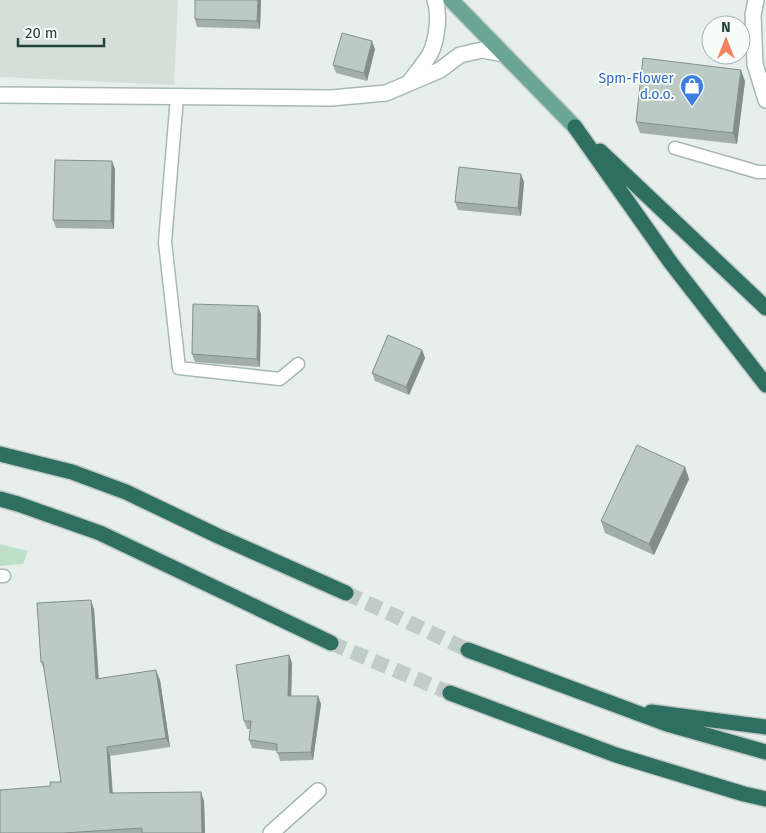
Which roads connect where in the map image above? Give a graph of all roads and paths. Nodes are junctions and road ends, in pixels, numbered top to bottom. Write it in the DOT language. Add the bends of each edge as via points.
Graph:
graph roads {
  1 [pos="435,0"];
  2 [pos="451,0"];
  3 [pos="756,0"];
  4 [pos="504,54"];
  5 [pos="408,84"];
  6 [pos="0,95"];
  7 [pos="177,97"];
  8 [pos="766,100"];
  9 [pos="575,127"];
  10 [pos="675,148"];
  11 [pos="766,172"];
  12 [pos="766,308"];
  13 [pos="298,364"];
  14 [pos="766,385"];
  15 [pos="0,454"];
  16 [pos="0,499"];
  17 [pos="346,593"];
  18 [pos="332,643"];
  19 [pos="468,650"];
  20 [pos="450,692"];
  21 [pos="619,707"];
  22 [pos="766,727"];
  23 [pos="766,752"];
  24 [pos="318,791"];
  25 [pos="766,799"];
  26 [pos="271,833"];
  1 -- 5 [label="street" via="438,7 431,52"];
  2 -- 4 [label="main road"];
  3 -- 8 [label="street" via="753,15 755,64"];
  4 -- 5 [label="street" via="482,50 460,55 440,70"];
  4 -- 9 [label="main road"];
  5 -- 7 [label="street" via="386,93 361,97"];
  6 -- 7 [label="street"];
  7 -- 13 [label="lane" via="164,242 179,368 280,379"];
  9 -- 12 [label="highway"];
  9 -- 14 [label="highway" via="671,263"];
  10 -- 11 [label="lane"];
  15 -- 17 [label="highway" via="72,472 126,492"];
  16 -- 18 [label="highway" via="100,533"];
  19 -- 21 [label="highway"];
  20 -- 25 [label="highway" via="616,755"];
  21 -- 22 [label="highway"];
  21 -- 23 [label="highway"];
  24 -- 26 [label="street"];
}
